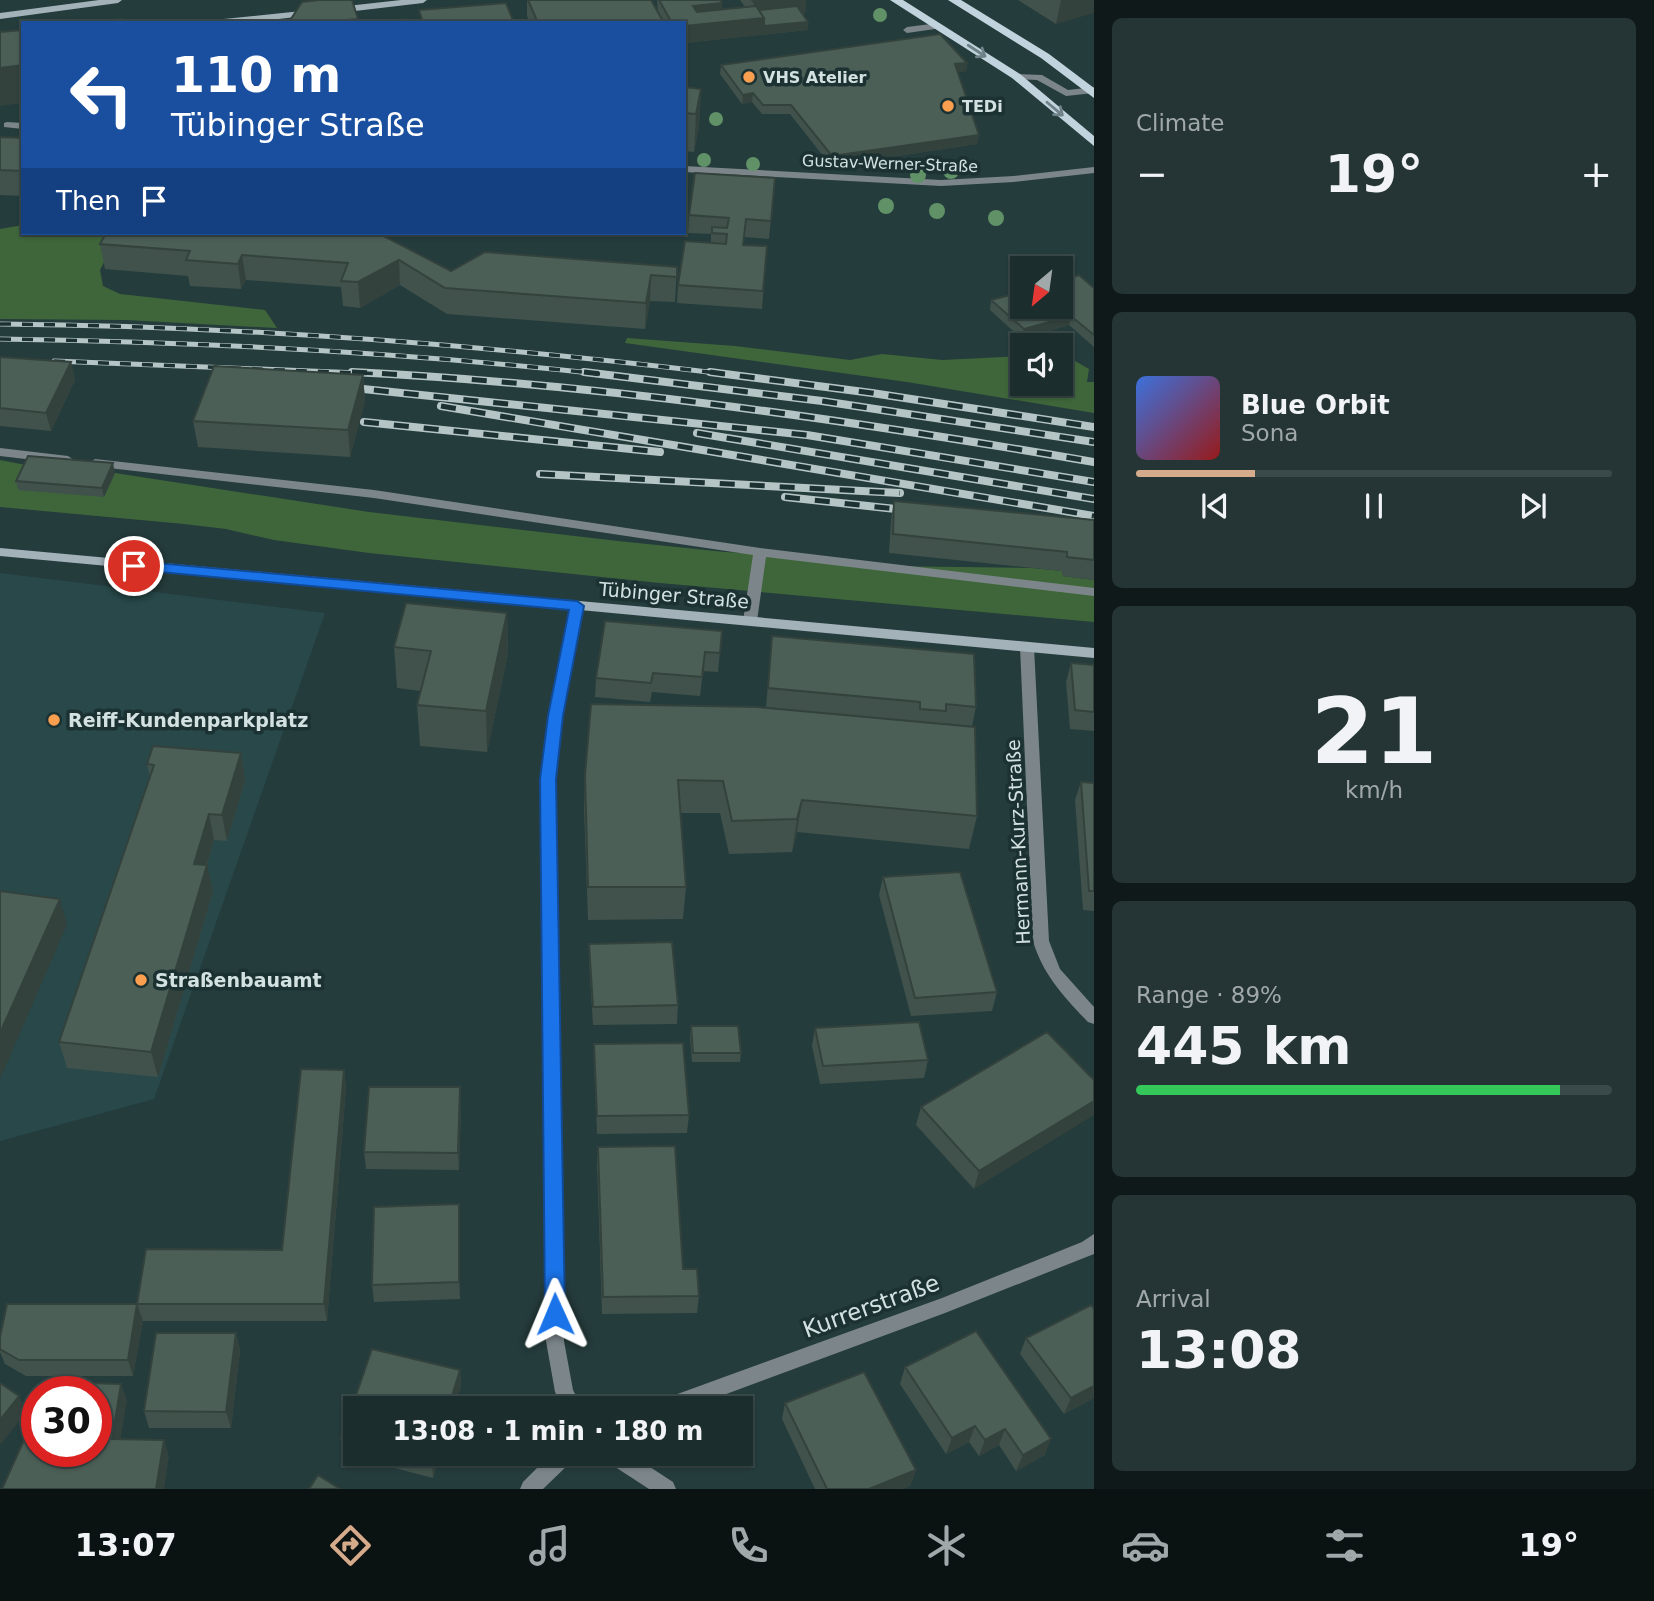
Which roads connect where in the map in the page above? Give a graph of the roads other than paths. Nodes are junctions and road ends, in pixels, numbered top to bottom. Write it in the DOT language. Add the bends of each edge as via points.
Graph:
graph roads {
  1 [pos="118,0"];
  2 [pos="423,0"];
  3 [pos="895,0"];
  4 [pos="953,0"];
  5 [pos="333,11"];
  6 [pos="321,12"];
  7 [pos="297,14"];
  8 [pos="0,16"];
  9 [pos="232,21"];
  10 [pos="292,21"];
  11 [pos="939,26"];
  12 [pos="907,30"];
  13 [pos="1016,76"];
  14 [pos="1092,92"];
  15 [pos="7,125"];
  16 [pos="21,126"];
  17 [pos="1094,142"];
  18 [pos="686,169"];
  19 [pos="1094,170"];
  20 [pos="0,452"];
  21 [pos="0,552"];
  22 [pos="760,552"];
  23 [pos="1094,592"];
  24 [pos="577,606"];
  25 [pos="750,621"];
  26 [pos="1027,647"];
  27 [pos="1094,653"];
  28 [pos="1094,1017"];
  29 [pos="1094,1242"];
  30 [pos="566,1396"];
  31 [pos="696,1396"];
  32 [pos="553,1466"];
  33 [pos="631,1466"];
  34 [pos="530,1489"];
  35 [pos="666,1489"];
  1 -- 8 [label="street"];
  2 -- 5 [label="street"];
  3 -- 11 [label="main road"];
  4 -- 14 [label="main road" via="1035,49"];
  6 -- 7 [label="street"];
  7 -- 9 [label="street"];
  7 -- 10 [label="street"];
  11 -- 12 [label="street"];
  11 -- 13 [label="main road, one-way"];
  13 -- 14 [label="street" via="1039,77 1066,93"];
  13 -- 17 [label="main road, one-way"];
  15 -- 16 [label="street"];
  18 -- 19 [label="street, Gustav-Werner-Straße" via="941,183"];
  20 -- 22 [label="street" via="374,494"];
  21 -- 24 [label="street, Tübinger Straße"];
  22 -- 23 [label="street"];
  22 -- 25 [label="street"];
  24 -- 25 [label="street, Tübinger Straße"];
  24 -- 30 [label="street" via="555,716 548,779 555,1341"];
  25 -- 26 [label="street, Tübinger Straße"];
  26 -- 27 [label="street, Tübinger Straße"];
  26 -- 28 [label="street, Hermann-Kurz-Straße" via="1041,941 1064,988"];
  29 -- 31 [label="street, Kurrerstraße" via="945,1305"];
  32 -- 34 [label="street"];
  33 -- 35 [label="street"];
}
